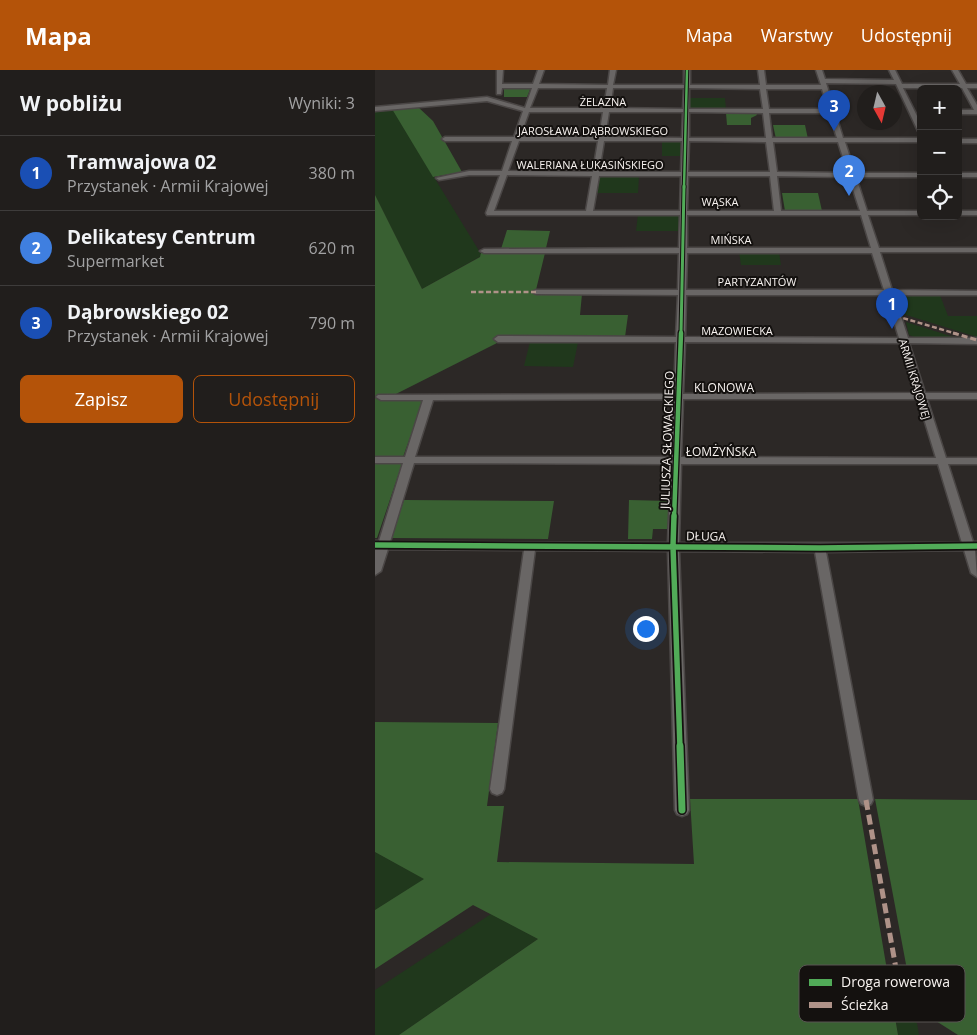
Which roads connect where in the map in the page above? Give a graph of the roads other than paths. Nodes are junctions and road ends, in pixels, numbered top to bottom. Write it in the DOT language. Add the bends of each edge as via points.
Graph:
graph roads {
  1 [pos="500,70"];
  2 [pos="541,70"];
  3 [pos="613,70"];
  4 [pos="687,70"];
  5 [pos="761,70"];
  6 [pos="819,70"];
  7 [pos="892,70"];
  8 [pos="955,70"];
  9 [pos="824,84"];
  10 [pos="898,84"];
  11 [pos="500,86"];
  12 [pos="535,86"];
  13 [pos="610,86"];
  14 [pos="686,86"];
  15 [pos="964,86"];
  16 [pos="977,86"];
  17 [pos="763,87"];
  18 [pos="494,100"];
  19 [pos="375,109"];
  20 [pos="526,110"];
  21 [pos="606,111"];
  22 [pos="686,111"];
  23 [pos="766,111"];
  24 [pos="833,111"];
  25 [pos="911,112"];
  26 [pos="917,112"];
  27 [pos="962,112"];
  28 [pos="977,112"];
  29 [pos="920,130"];
  30 [pos="445,139"];
  31 [pos="515,139"];
  32 [pos="601,140"];
  33 [pos="686,140"];
  34 [pos="770,140"];
  35 [pos="843,140"];
  36 [pos="917,140"];
  37 [pos="962,141"];
  38 [pos="977,141"];
  39 [pos="504,174"];
  40 [pos="595,174"];
  41 [pos="684,174"];
  42 [pos="775,174"];
  43 [pos="853,174"];
  44 [pos="917,175"];
  45 [pos="962,175"];
  46 [pos="977,175"];
  47 [pos="439,178"];
  48 [pos="683,212"];
  49 [pos="778,212"];
  50 [pos="589,213"];
  51 [pos="865,213"];
  52 [pos="917,213"];
  53 [pos="962,213"];
  54 [pos="977,213"];
  55 [pos="682,250"];
  56 [pos="876,250"];
  57 [pos="977,250"];
  58 [pos="484,251"];
  59 [pos="536,292"];
  60 [pos="682,292"];
  61 [pos="889,293"];
  62 [pos="977,293"];
  63 [pos="498,339"];
  64 [pos="681,341"];
  65 [pos="903,341"];
  66 [pos="977,341"];
  67 [pos="381,396"];
  68 [pos="429,396"];
  69 [pos="921,396"];
  70 [pos="977,396"];
  71 [pos="679,397"];
  72 [pos="375,460"];
  73 [pos="409,460"];
  74 [pos="677,461"];
  75 [pos="941,461"];
  76 [pos="977,461"];
  77 [pos="379,545"];
  78 [pos="529,545"];
  79 [pos="673,546"];
  80 [pos="973,546"];
  81 [pos="820,548"];
  82 [pos="375,571"];
  83 [pos="977,573"];
  84 [pos="497,790"];
  85 [pos="866,800"];
  86 [pos="682,810"];
  1 -- 11 [label="street"];
  2 -- 12 [label="street"];
  3 -- 13 [label="street"];
  4 -- 14 [label="street, JULIUSZA SŁOWACKIEGO"];
  5 -- 17 [label="street"];
  6 -- 9 [label="street, ARMII KRAJOWEJ"];
  7 -- 10 [label="street"];
  8 -- 15 [label="street"];
  9 -- 10 [label="street"];
  9 -- 17 [label="street"];
  9 -- 24 [label="street, ARMII KRAJOWEJ"];
  10 -- 15 [label="street"];
  10 -- 25 [label="street"];
  11 -- 12 [label="street"];
  11 -- 18 [label="street" via="499,96"];
  12 -- 13 [label="street"];
  12 -- 20 [label="street"];
  13 -- 14 [label="street"];
  13 -- 21 [label="street"];
  14 -- 17 [label="street"];
  14 -- 22 [label="street, JULIUSZA SŁOWACKIEGO"];
  15 -- 16 [label="street"];
  15 -- 28 [label="street"];
  17 -- 23 [label="street"];
  18 -- 19 [label="street, ŻELAZNA"];
  18 -- 20 [label="street, ŻELAZNA"];
  20 -- 21 [label="street, ŻELAZNA"];
  20 -- 31 [label="street"];
  21 -- 22 [label="street, ŻELAZNA"];
  21 -- 32 [label="street"];
  22 -- 23 [label="street, ŻELAZNA"];
  22 -- 33 [label="street, JULIUSZA SŁOWACKIEGO"];
  23 -- 24 [label="street, ŻELAZNA"];
  23 -- 34 [label="street"];
  24 -- 35 [label="street, ARMII KRAJOWEJ"];
  25 -- 26 [label="street"];
  25 -- 29 [label="street"];
  27 -- 28 [label="street"];
  30 -- 31 [label="street, JAROSŁAWA DĄBROWSKIEGO"];
  31 -- 32 [label="street, JAROSŁAWA DĄBROWSKIEGO"];
  31 -- 39 [label="street"];
  32 -- 33 [label="street, JAROSŁAWA DĄBROWSKIEGO"];
  32 -- 40 [label="street"];
  33 -- 34 [label="street, JAROSŁAWA DĄBROWSKIEGO"];
  33 -- 41 [label="street, JULIUSZA SŁOWACKIEGO"];
  34 -- 35 [label="street, JAROSŁAWA DĄBROWSKIEGO"];
  34 -- 42 [label="street"];
  35 -- 36 [label="street, JAROSŁAWA DĄBROWSKIEGO"];
  35 -- 43 [label="street, ARMII KRAJOWEJ"];
  37 -- 38 [label="street"];
  39 -- 40 [label="street, WALERIANA ŁUKASIŃSKIEGO"];
  39 -- 47 [label="street, WALERIANA ŁUKASIŃSKIEGO" via="469,173"];
  39 -- 50 [label="street, WĄSKA" via="489,213"];
  40 -- 41 [label="street, WALERIANA ŁUKASIŃSKIEGO"];
  40 -- 50 [label="street"];
  41 -- 42 [label="street, WALERIANA ŁUKASIŃSKIEGO"];
  41 -- 48 [label="street, JULIUSZA SŁOWACKIEGO"];
  42 -- 43 [label="street, WALERIANA ŁUKASIŃSKIEGO"];
  42 -- 49 [label="street"];
  43 -- 44 [label="street, WALERIANA ŁUKASIŃSKIEGO"];
  43 -- 51 [label="street, ARMII KRAJOWEJ"];
  45 -- 46 [label="street"];
  48 -- 49 [label="street, WĄSKA"];
  48 -- 50 [label="street, WĄSKA"];
  48 -- 55 [label="street, JULIUSZA SŁOWACKIEGO"];
  49 -- 51 [label="street, WĄSKA"];
  51 -- 52 [label="street, WĄSKA"];
  51 -- 56 [label="street, ARMII KRAJOWEJ"];
  53 -- 54 [label="street"];
  55 -- 56 [label="street, MIŃSKA"];
  55 -- 58 [label="street, MIŃSKA"];
  55 -- 60 [label="street, JULIUSZA SŁOWACKIEGO"];
  56 -- 57 [label="street, MIŃSKA"];
  56 -- 61 [label="street, ARMII KRAJOWEJ"];
  59 -- 60 [label="street, PARTYZANTÓW"];
  60 -- 61 [label="street, PARTYZANTÓW"];
  60 -- 64 [label="street, JULIUSZA SŁOWACKIEGO"];
  61 -- 62 [label="street, PARTYZANTÓW"];
  61 -- 65 [label="street, ARMII KRAJOWEJ"];
  63 -- 64 [label="street, MAZOWIECKA"];
  64 -- 65 [label="street, MAZOWIECKA"];
  64 -- 71 [label="street, JULIUSZA SŁOWACKIEGO"];
  65 -- 66 [label="street, MAZOWIECKA"];
  65 -- 69 [label="street, ARMII KRAJOWEJ"];
  67 -- 68 [label="street, KLONOWA"];
  68 -- 71 [label="street, KLONOWA"];
  68 -- 73 [label="street"];
  69 -- 70 [label="street, KLONOWA"];
  69 -- 71 [label="street, KLONOWA"];
  69 -- 75 [label="street, ARMII KRAJOWEJ"];
  71 -- 74 [label="street, JULIUSZA SŁOWACKIEGO"];
  72 -- 73 [label="street, ŁOMŻYŃSKA"];
  73 -- 74 [label="street, ŁOMŻYŃSKA"];
  73 -- 77 [label="street"];
  74 -- 75 [label="street, ŁOMŻYŃSKA"];
  74 -- 79 [label="street, JULIUSZA SŁOWACKIEGO"];
  75 -- 76 [label="street, ŁOMŻYŃSKA"];
  75 -- 80 [label="street, ARMII KRAJOWEJ"];
  77 -- 78 [label="street, DŁUGA"];
  77 -- 82 [label="street"];
  78 -- 79 [label="street, DŁUGA"];
  78 -- 84 [label="street"];
  79 -- 81 [label="street, DŁUGA"];
  79 -- 86 [label="street, JULIUSZA SŁOWACKIEGO"];
  80 -- 81 [label="street, DŁUGA"];
  80 -- 83 [label="street, ARMII KRAJOWEJ"];
  81 -- 85 [label="street"];
}
